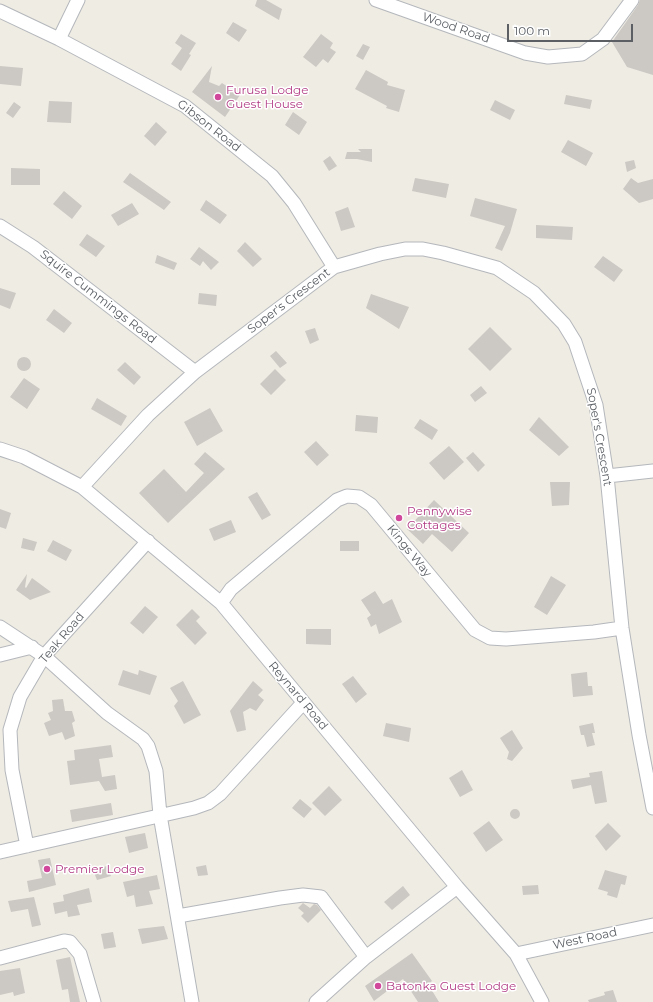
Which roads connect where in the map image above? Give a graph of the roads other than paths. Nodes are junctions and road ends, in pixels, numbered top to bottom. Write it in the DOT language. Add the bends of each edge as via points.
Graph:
graph roads {
  1 [pos="78,0"];
  2 [pos="376,0"];
  3 [pos="632,0"];
  4 [pos="0,11"];
  5 [pos="59,39"];
  6 [pos="0,226"];
  7 [pos="334,267"];
  8 [pos="195,372"];
  9 [pos="0,449"];
  10 [pos="653,471"];
  11 [pos="607,476"];
  12 [pos="82,487"];
  13 [pos="148,541"];
  14 [pos="221,603"];
  15 [pos="0,627"];
  16 [pos="622,628"];
  17 [pos="32,647"];
  18 [pos="0,656"];
  19 [pos="44,656"];
  20 [pos="303,703"];
  21 [pos="653,808"];
  22 [pos="160,815"];
  23 [pos="27,846"];
  24 [pos="0,852"];
  25 [pos="457,887"];
  26 [pos="178,916"];
  27 [pos="653,924"];
  28 [pos="516,954"];
  29 [pos="366,957"];
  30 [pos="0,958"];
  31 [pos="94,1002"];
  32 [pos="192,1002"];
  33 [pos="316,1002"];
  34 [pos="542,1002"];
  1 -- 5 [label="street"];
  2 -- 3 [label="street, Wood Road" via="525,53 548,57 582,54 603,39"];
  4 -- 5 [label="street, Gibson Road"];
  5 -- 7 [label="street, Gibson Road" via="185,106 272,176 294,203"];
  6 -- 8 [label="street, Squire Cummings Road" via="33,247"];
  7 -- 8 [label="street, Soper's Crescent"];
  7 -- 11 [label="street, Soper's Crescent" via="393,251 423,249 497,268 534,293 564,324 575,342 596,405"];
  8 -- 12 [label="street, Soper's Crescent" via="148,415"];
  9 -- 12 [label="street, Reynard Road" via="24,457"];
  10 -- 11 [label="street"];
  11 -- 16 [label="street, Soper's Crescent"];
  12 -- 13 [label="street, Reynard Road"];
  13 -- 14 [label="street, Reynard Road"];
  13 -- 19 [label="street, Teak Road"];
  14 -- 16 [label="street, Kings Way" via="231,588 337,500 347,496 360,497 371,505 475,630 490,638 506,639"];
  14 -- 20 [label="street, Reynard Road"];
  15 -- 17 [label="street"];
  16 -- 21 [label="street, Soper's Crescent"];
  17 -- 18 [label="street"];
  17 -- 19 [label="street"];
  19 -- 22 [label="street" via="148,746 156,771"];
  19 -- 23 [label="street, Teak Road" via="20,697 10,730 12,770"];
  20 -- 22 [label="street" via="220,794 208,803"];
  20 -- 25 [label="street, Reynard Road"];
  22 -- 23 [label="street"];
  22 -- 26 [label="street"];
  23 -- 24 [label="street"];
  25 -- 28 [label="street, Reynard Road"];
  25 -- 29 [label="street"];
  26 -- 29 [label="street" via="303,895 321,897"];
  26 -- 32 [label="street"];
  27 -- 28 [label="street, West Road"];
  28 -- 34 [label="street, Reynard Road"];
  29 -- 33 [label="street"];
  30 -- 31 [label="street" via="64,941 70,942 80,954"];
}
